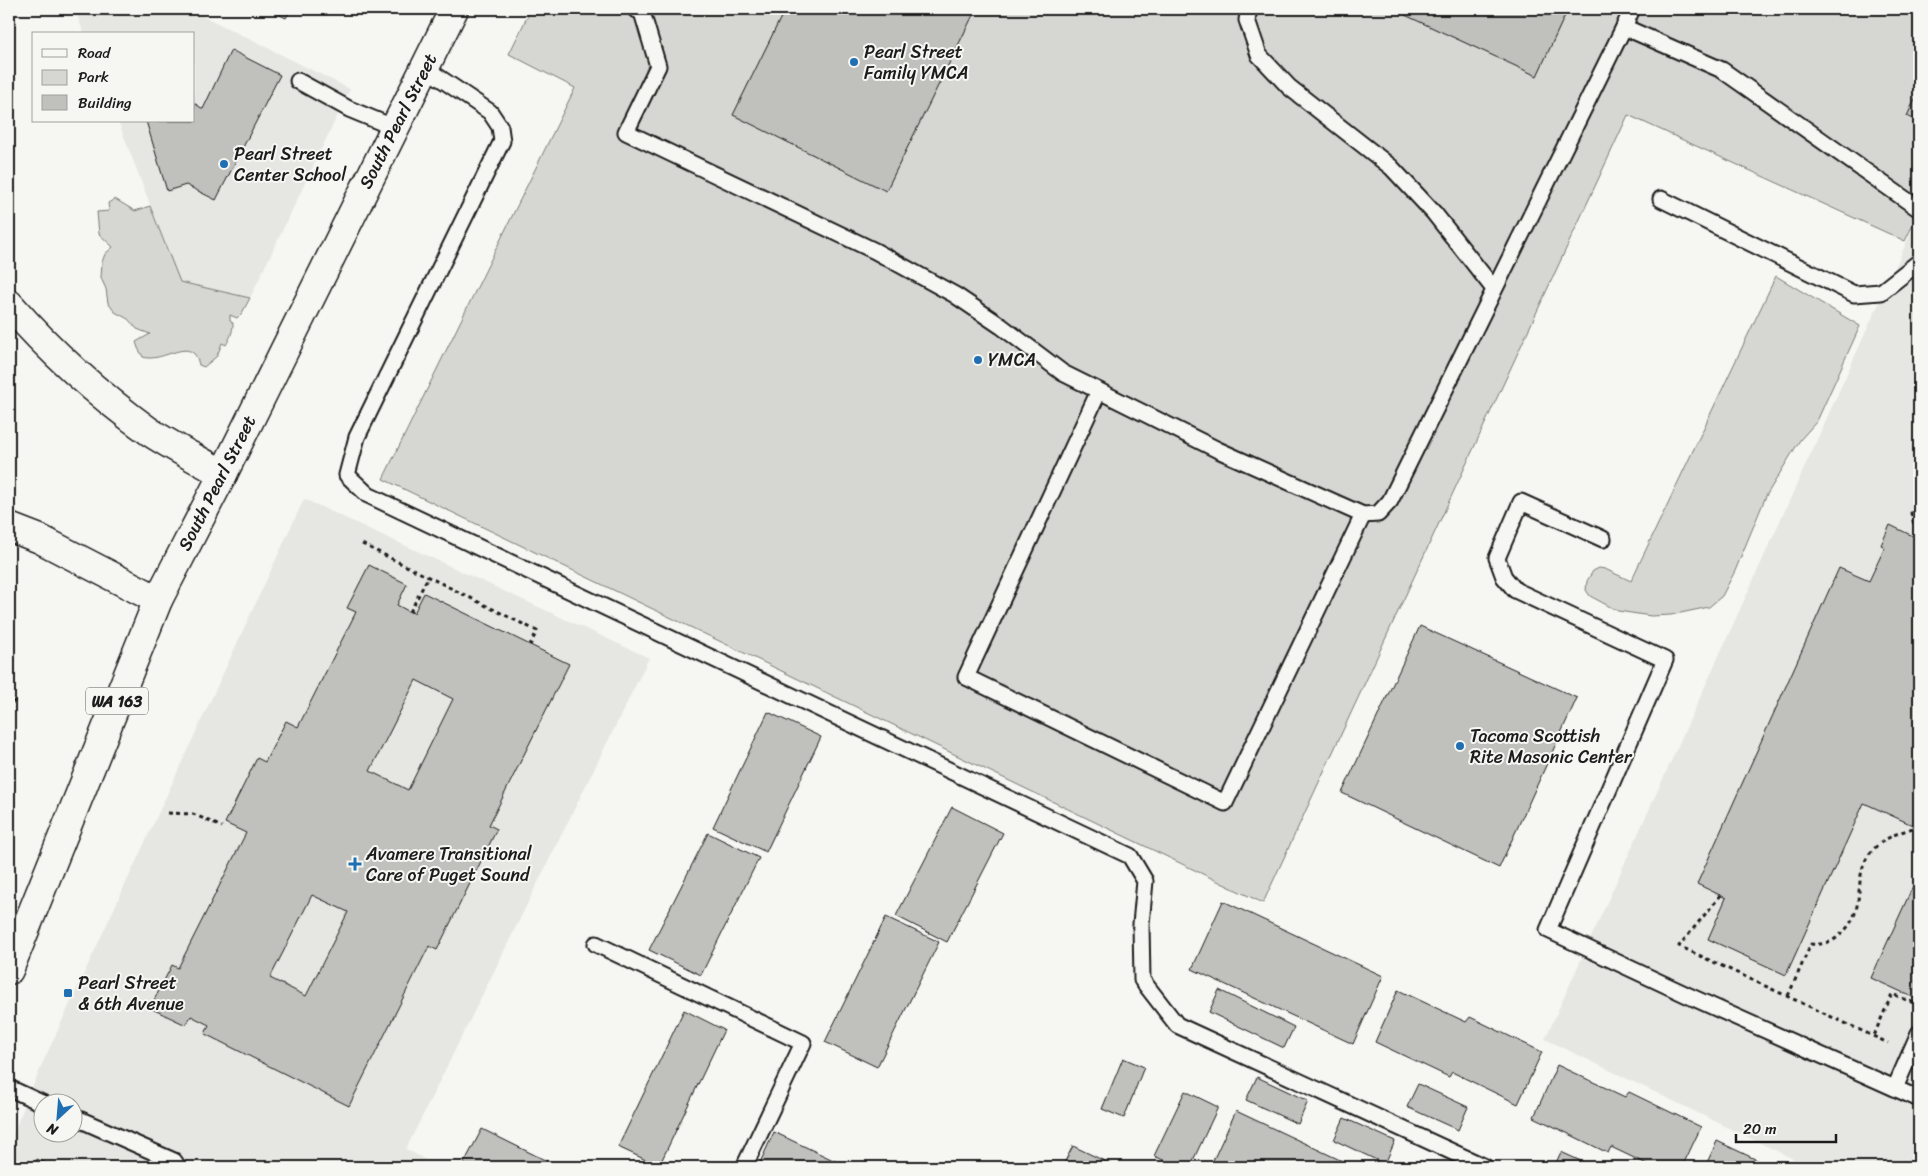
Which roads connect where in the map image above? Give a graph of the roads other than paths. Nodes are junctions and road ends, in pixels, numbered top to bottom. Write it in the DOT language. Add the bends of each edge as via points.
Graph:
graph roads {
  1 [pos="454,9"];
  2 [pos="635,9"];
  3 [pos="1250,9"];
  4 [pos="1632,9"];
  5 [pos="1624,27"];
  6 [pos="425,68"];
  7 [pos="298,81"];
  8 [pos="395,128"];
  9 [pos="1661,199"];
  10 [pos="1919,209"];
  11 [pos="1919,262"];
  12 [pos="1494,289"];
  13 [pos="9,304"];
  14 [pos="1099,391"];
  15 [pos="223,474"];
  16 [pos="1363,515"];
  17 [pos="9,527"];
  18 [pos="1603,539"];
  19 [pos="158,600"];
  20 [pos="596,944"];
  21 [pos="9,970"];
  22 [pos="1919,1033"];
  23 [pos="9,1088"];
  24 [pos="1895,1088"];
  25 [pos="1919,1098"];
  26 [pos="32,1099"];
  27 [pos="82,1121"];
  28 [pos="178,1167"];
  29 [pos="744,1167"];
  30 [pos="1485,1167"];
  1 -- 6 [label="main road, South Pearl Street"];
  2 -- 14 [label="lane" via="642,12 658,66 626,132 875,251 955,295 1063,373"];
  3 -- 12 [label="lane" via="1247,20 1259,55 1289,87 1391,167 1434,213"];
  4 -- 5 [label="lane"];
  5 -- 10 [label="lane" via="1722,70"];
  5 -- 12 [label="lane"];
  6 -- 8 [label="main road, South Pearl Street"];
  6 -- 30 [label="lane" via="490,112 500,127 502,141 357,436 347,475 368,495 1130,856 1145,880 1141,924 1142,980 1177,1025"];
  7 -- 8 [label="lane" via="349,109"];
  8 -- 15 [label="main road, South Pearl Street"];
  9 -- 11 [label="lane" via="1854,294 1881,292"];
  12 -- 16 [label="lane" via="1390,501 1378,514"];
  13 -- 15 [label="main road" via="42,340 99,391 150,431"];
  14 -- 16 [label="lane" via="1218,450"];
  14 -- 16 [label="lane" via="966,677 1225,804"];
  15 -- 19 [label="main road, South Pearl Street / WA 163"];
  17 -- 19 [label="main road" via="40,538"];
  18 -- 24 [label="lane" via="1521,502 1497,558 1504,577 1515,590 1665,660 1548,930 1686,996"];
  19 -- 21 [label="main road, South Pearl Street / WA 163"];
  20 -- 29 [label="lane" via="803,1043"];
  22 -- 24 [label="lane"];
  23 -- 26 [label="lane"];
  24 -- 25 [label="lane"];
  27 -- 28 [label="lane" via="174,1162"];
}
